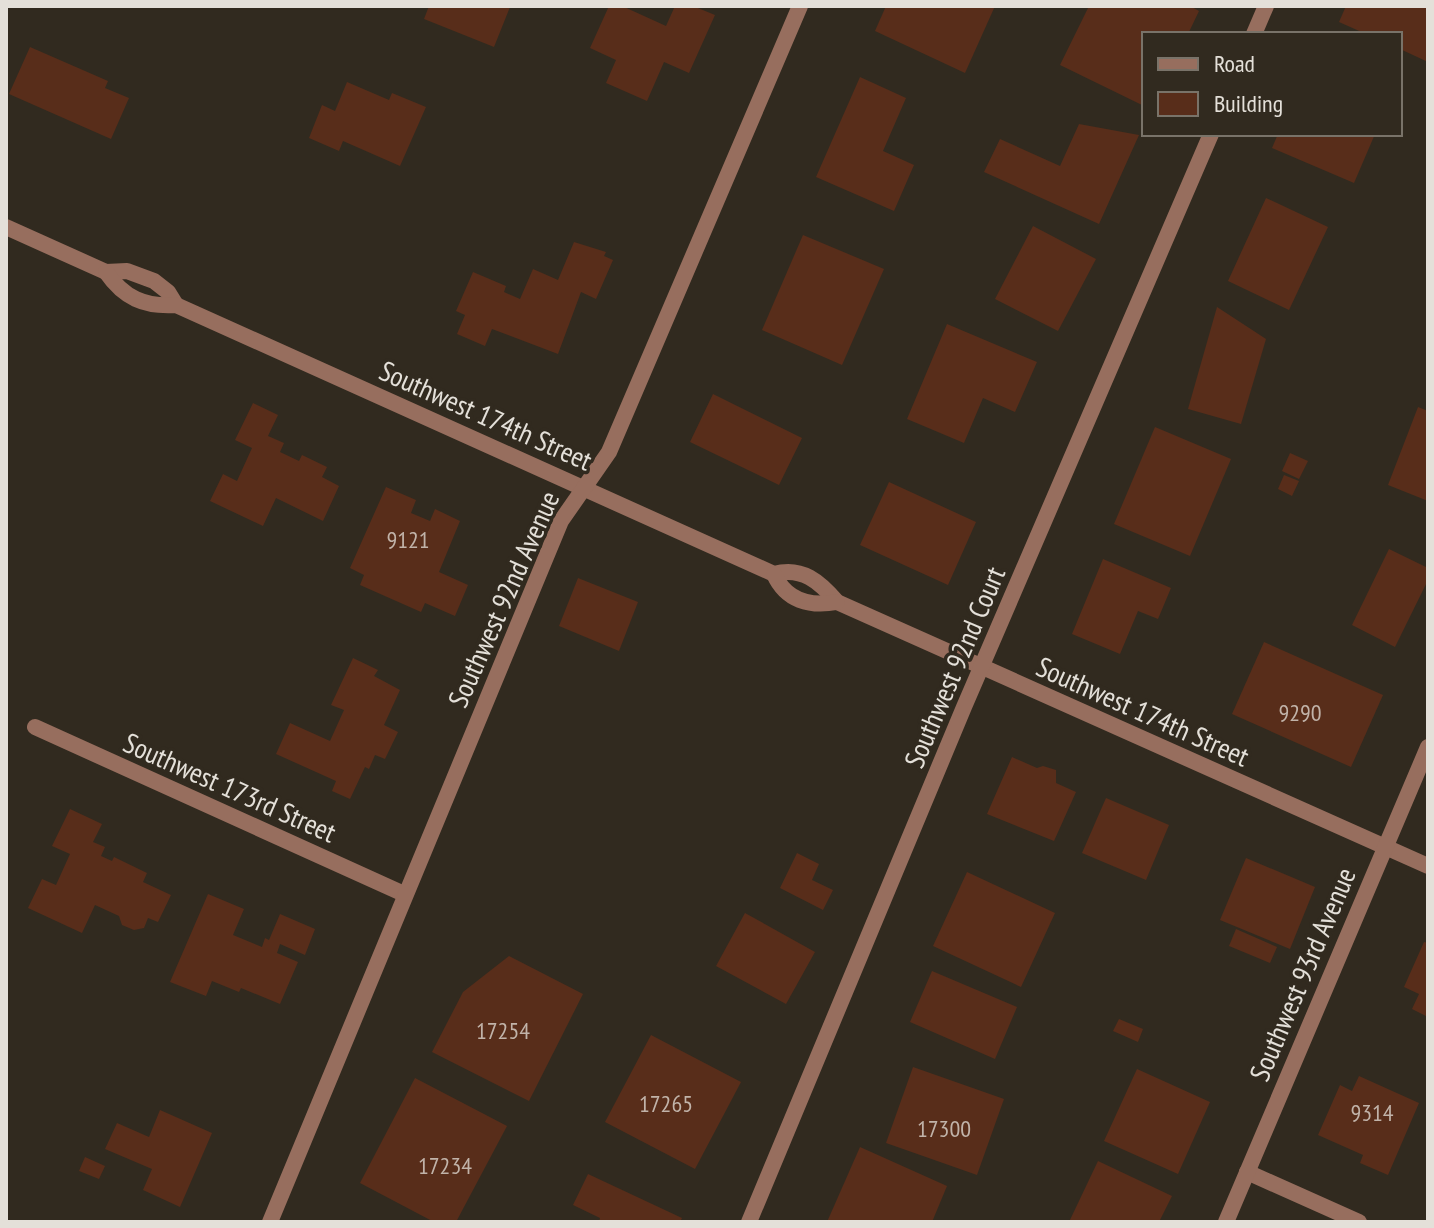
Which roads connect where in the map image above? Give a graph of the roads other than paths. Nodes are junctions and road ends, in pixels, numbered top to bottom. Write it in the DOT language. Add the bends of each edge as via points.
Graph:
graph roads {
  1 [pos="800,6"];
  2 [pos="1266,6"];
  3 [pos="1255,32"];
  4 [pos="1210,136"];
  5 [pos="6,227"];
  6 [pos="106,272"];
  7 [pos="176,305"];
  8 [pos="583,487"];
  9 [pos="774,574"];
  10 [pos="837,602"];
  11 [pos="981,668"];
  12 [pos="35,727"];
  13 [pos="1428,747"];
  14 [pos="1385,847"];
  15 [pos="1428,866"];
  16 [pos="404,894"];
  17 [pos="1247,1172"];
  18 [pos="270,1222"];
  19 [pos="749,1222"];
  20 [pos="1226,1222"];
  21 [pos="1359,1222"];
  1 -- 8 [label="street, Southwest 92nd Avenue" via="609,452"];
  2 -- 3 [label="street"];
  4 -- 11 [label="street, Southwest 92nd Court"];
  5 -- 6 [label="street, Southwest 174th Street"];
  6 -- 7 [label="street, Southwest 174th Street" via="127,271 154,281"];
  6 -- 7 [label="street, Southwest 174th Street" via="132,299"];
  7 -- 8 [label="street, Southwest 174th Street"];
  8 -- 9 [label="street, Southwest 174th Street"];
  8 -- 16 [label="street, Southwest 92nd Avenue" via="561,521"];
  9 -- 10 [label="street, Southwest 174th Street" via="798,571"];
  9 -- 10 [label="street, Southwest 174th Street" via="779,585 799,600"];
  10 -- 11 [label="street, Southwest 174th Street"];
  11 -- 14 [label="street, Southwest 174th Street"];
  11 -- 19 [label="street, Southwest 92nd Court"];
  12 -- 16 [label="street, Southwest 173rd Street"];
  13 -- 14 [label="street, Southwest 93rd Avenue"];
  14 -- 15 [label="street, Southwest 174th Street"];
  14 -- 17 [label="street, Southwest 93rd Avenue"];
  16 -- 18 [label="street, Southwest 92nd Avenue"];
  17 -- 20 [label="street, Southwest 93rd Avenue"];
  17 -- 21 [label="street"];
}
